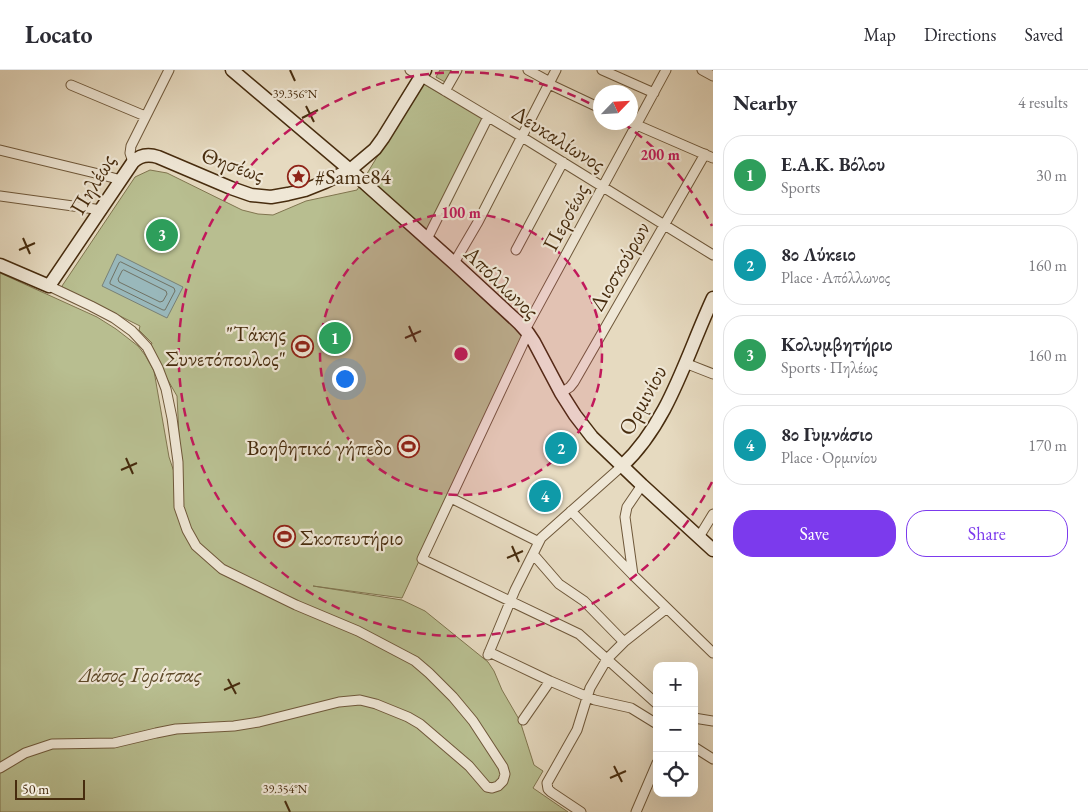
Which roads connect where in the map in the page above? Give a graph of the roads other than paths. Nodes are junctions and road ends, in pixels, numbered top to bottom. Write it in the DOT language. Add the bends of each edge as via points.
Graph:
graph roads {
  1 [pos="169,70"];
  2 [pos="232,70"];
  3 [pos="457,70"];
  4 [pos="528,70"];
  5 [pos="556,70"];
  6 [pos="602,70"];
  7 [pos="666,70"];
  8 [pos="702,70"];
  9 [pos="418,72"];
  10 [pos="713,76"];
  11 [pos="550,83"];
  12 [pos="71,85"];
  13 [pos="445,91"];
  14 [pos="654,93"];
  15 [pos="593,104"];
  16 [pos="146,116"];
  17 [pos="488,117"];
  18 [pos="638,117"];
  19 [pos="638,126"];
  20 [pos="630,130"];
  21 [pos="522,137"];
  22 [pos="0,150"];
  23 [pos="709,156"];
  24 [pos="134,162"];
  25 [pos="563,162"];
  26 [pos="350,170"];
  27 [pos="121,180"];
  28 [pos="603,187"];
  29 [pos="0,196"];
  30 [pos="102,210"];
  31 [pos="664,224"];
  32 [pos="427,239"];
  33 [pos="516,250"];
  34 [pos="713,255"];
  35 [pos="454,263"];
  36 [pos="0,265"];
  37 [pos="49,286"];
  38 [pos="713,298"];
  39 [pos="527,331"];
  40 [pos="685,363"];
  41 [pos="713,374"];
  42 [pos="561,393"];
  43 [pos="622,466"];
  44 [pos="642,486"];
  45 [pos="451,498"];
  46 [pos="571,511"];
  47 [pos="713,514"];
  48 [pos="699,537"];
  49 [pos="539,542"];
  50 [pos="713,550"];
  51 [pos="533,554"];
  52 [pos="633,575"];
  53 [pos="510,602"];
  54 [pos="667,608"];
  55 [pos="624,642"];
  56 [pos="712,651"];
  57 [pos="606,659"];
  58 [pos="550,681"];
  59 [pos="588,697"];
  60 [pos="653,700"];
  61 [pos="698,719"];
  62 [pos="523,720"];
  63 [pos="713,721"];
  64 [pos="653,722"];
  65 [pos="698,750"];
  66 [pos="713,759"];
  67 [pos="0,768"];
  68 [pos="653,772"];
  69 [pos="582,812"];
  70 [pos="636,812"];
  1 -- 16 [label="street, Πηλέως"];
  2 -- 26 [label="street, Απόλλωνος"];
  3 -- 13 [label="street"];
  4 -- 11 [label="street"];
  5 -- 11 [label="street"];
  6 -- 14 [label="street"];
  7 -- 14 [label="street, Περσέως"];
  8 -- 10 [label="street"];
  9 -- 13 [label="street, Δευκαλίωνος"];
  9 -- 26 [label="street, Θησέως" via="379,144"];
  11 -- 15 [label="street"];
  11 -- 21 [label="street"];
  12 -- 16 [label="street"];
  13 -- 17 [label="street, Δευκαλίωνος"];
  14 -- 18 [label="street, Περσέως"];
  16 -- 24 [label="street, Πηλέως" via="131,146"];
  17 -- 21 [label="street, Δευκαλίωνος"];
  17 -- 32 [label="street"];
  19 -- 23 [label="street"];
  20 -- 28 [label="street, Περσέως"];
  21 -- 25 [label="street, Δευκαλίωνος"];
  21 -- 35 [label="street"];
  22 -- 27 [label="street"];
  23 -- 31 [label="street, Διοσκούρων"];
  24 -- 26 [label="street, Θησέως" via="142,156 158,157 237,191 264,197 305,190"];
  24 -- 27 [label="street, Πηλέως"];
  25 -- 28 [label="street, Δευκαλίωνος"];
  25 -- 33 [label="street"];
  26 -- 32 [label="street, Απόλλωνος"];
  27 -- 30 [label="street, Πηλέως"];
  28 -- 31 [label="street, Δευκαλίωνος"];
  28 -- 39 [label="street, Περσέως"];
  29 -- 30 [label="street"];
  30 -- 37 [label="street, Πηλέως"];
  31 -- 34 [label="street, Δευκαλίωνος"];
  31 -- 42 [label="street, Διοσκούρων" via="574,382"];
  32 -- 35 [label="street, Απόλλωνος"];
  35 -- 39 [label="street, Απόλλωνος"];
  36 -- 37 [label="street"];
  37 -- 67 [label="street" via="114,318 147,347 166,389 178,462 179,507 196,546 222,569 358,631 415,661 473,721 505,774 498,786 487,787 469,766 420,724 360,700 234,726 176,729 114,743 52,744 25,753"];
  38 -- 40 [label="street, Ορμινίου"];
  39 -- 42 [label="street, Απόλλωνος"];
  39 -- 45 [label="street, Περσέως"];
  40 -- 41 [label="street"];
  40 -- 43 [label="street, Ορμινίου" via="651,431"];
  42 -- 43 [label="street, Απόλλωνος" via="592,437"];
  43 -- 44 [label="street, Απόλλωνος"];
  43 -- 46 [label="street, Ορμινίου"];
  44 -- 48 [label="street, Απόλλωνος"];
  44 -- 52 [label="street" via="627,507 625,517"];
  45 -- 49 [label="street"];
  45 -- 53 [label="street, Περσέως" via="422,559"];
  46 -- 49 [label="street, Ορμινίου"];
  46 -- 52 [label="street"];
  47 -- 48 [label="street"];
  48 -- 50 [label="street, Απόλλωνος"];
  49 -- 51 [label="street, Ορμινίου"];
  51 -- 53 [label="street, Ορμινίου"];
  51 -- 55 [label="street" via="559,584 584,601"];
  52 -- 54 [label="street"];
  53 -- 57 [label="street" via="579,634"];
  53 -- 58 [label="street, Ορμινίου" via="488,653"];
  54 -- 55 [label="street"];
  54 -- 56 [label="street"];
  55 -- 57 [label="street"];
  57 -- 59 [label="street"];
  57 -- 60 [label="street"];
  58 -- 59 [label="street"];
  58 -- 62 [label="street"];
  59 -- 64 [label="street" via="631,708"];
  59 -- 69 [label="street" via="577,730 547,783 551,792"];
  61 -- 63 [label="street"];
  65 -- 66 [label="street"];
  68 -- 70 [label="street"];
}
